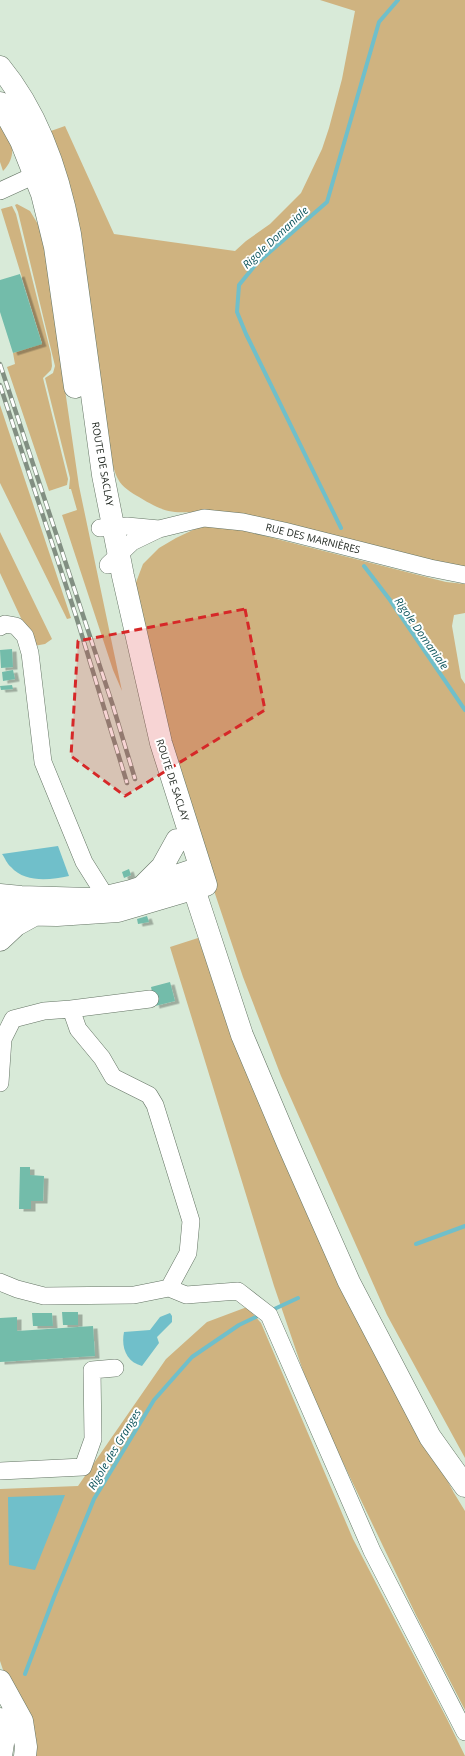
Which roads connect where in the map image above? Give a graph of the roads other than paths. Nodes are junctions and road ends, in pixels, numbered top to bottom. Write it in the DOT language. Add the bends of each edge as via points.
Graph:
graph roads {
  1 [pos="0,67"];
  2 [pos="0,103"];
  3 [pos="35,175"];
  4 [pos="0,191"];
  5 [pos="107,527"];
  6 [pos="159,529"];
  7 [pos="114,560"];
  8 [pos="465,575"];
  9 [pos="0,627"];
  10 [pos="177,840"];
  11 [pos="197,879"];
  12 [pos="141,888"];
  13 [pos="0,895"];
  14 [pos="106,897"];
  15 [pos="0,914"];
  16 [pos="36,914"];
  17 [pos="0,940"];
  18 [pos="150,999"];
  19 [pos="71,1009"];
  20 [pos="0,1083"];
  21 [pos="0,1282"];
  22 [pos="169,1288"];
  23 [pos="115,1368"];
  24 [pos="0,1471"];
  25 [pos="465,1480"];
  26 [pos="465,1486"];
  27 [pos="0,1681"];
  28 [pos="0,1719"];
  29 [pos="465,1732"];
  30 [pos="1,1756"];
  31 [pos="25,1756"];
  1 -- 5 [label="main road, ROUTE DE SACLAY" via="30,115 52,162 63,201 70,234 103,475"];
  2 -- 3 [label="main road, ROUTE DE SACLAY" via="21,141"];
  3 -- 4 [label="street"];
  3 -- 5 [label="main road, ROUTE DE SACLAY" via="55,247 82,434"];
  5 -- 6 [label="street, RUE DES MARNIÈRES"];
  5 -- 7 [label="main road, ROUTE DE SACLAY"];
  6 -- 7 [label="street, RUE DES MARNIÈRES" via="132,542"];
  6 -- 8 [label="street, RUE DES MARNIÈRES" via="204,518 228,519"];
  7 -- 10 [label="main road, ROUTE DE SACLAY" via="124,645"];
  7 -- 11 [label="main road, ROUTE DE SACLAY"];
  9 -- 14 [label="street" via="5,624 16,626 25,636 31,660 43,762 84,862"];
  10 -- 11 [label="main road, ROUTE DE SACLAY"];
  10 -- 12 [label="main road" via="162,867"];
  11 -- 12 [label="main road"];
  11 -- 16 [label="main road" via="118,910 57,915"];
  11 -- 25 [label="main road" via="296,1132 360,1273"];
  11 -- 26 [label="main road" via="242,1035 288,1144 350,1282 430,1437"];
  12 -- 14 [label="main road"];
  13 -- 14 [label="main road"];
  15 -- 16 [label="main road"];
  16 -- 17 [label="main road"];
  18 -- 19 [label="street"];
  19 -- 20 [label="street" via="44,1011 13,1019 3,1039"];
  19 -- 22 [label="street" via="78,1029 102,1058 113,1077 149,1096 155,1105 191,1221 188,1253"];
  21 -- 22 [label="street" via="44,1296 134,1295"];
  22 -- 29 [label="street" via="186,1295 238,1291 269,1315 372,1551"];
  23 -- 24 [label="street" via="92,1370 93,1439 83,1467"];
  27 -- 31 [label="main road" via="22,1721"];
  28 -- 30 [label="main road" via="4,1737"];
}
